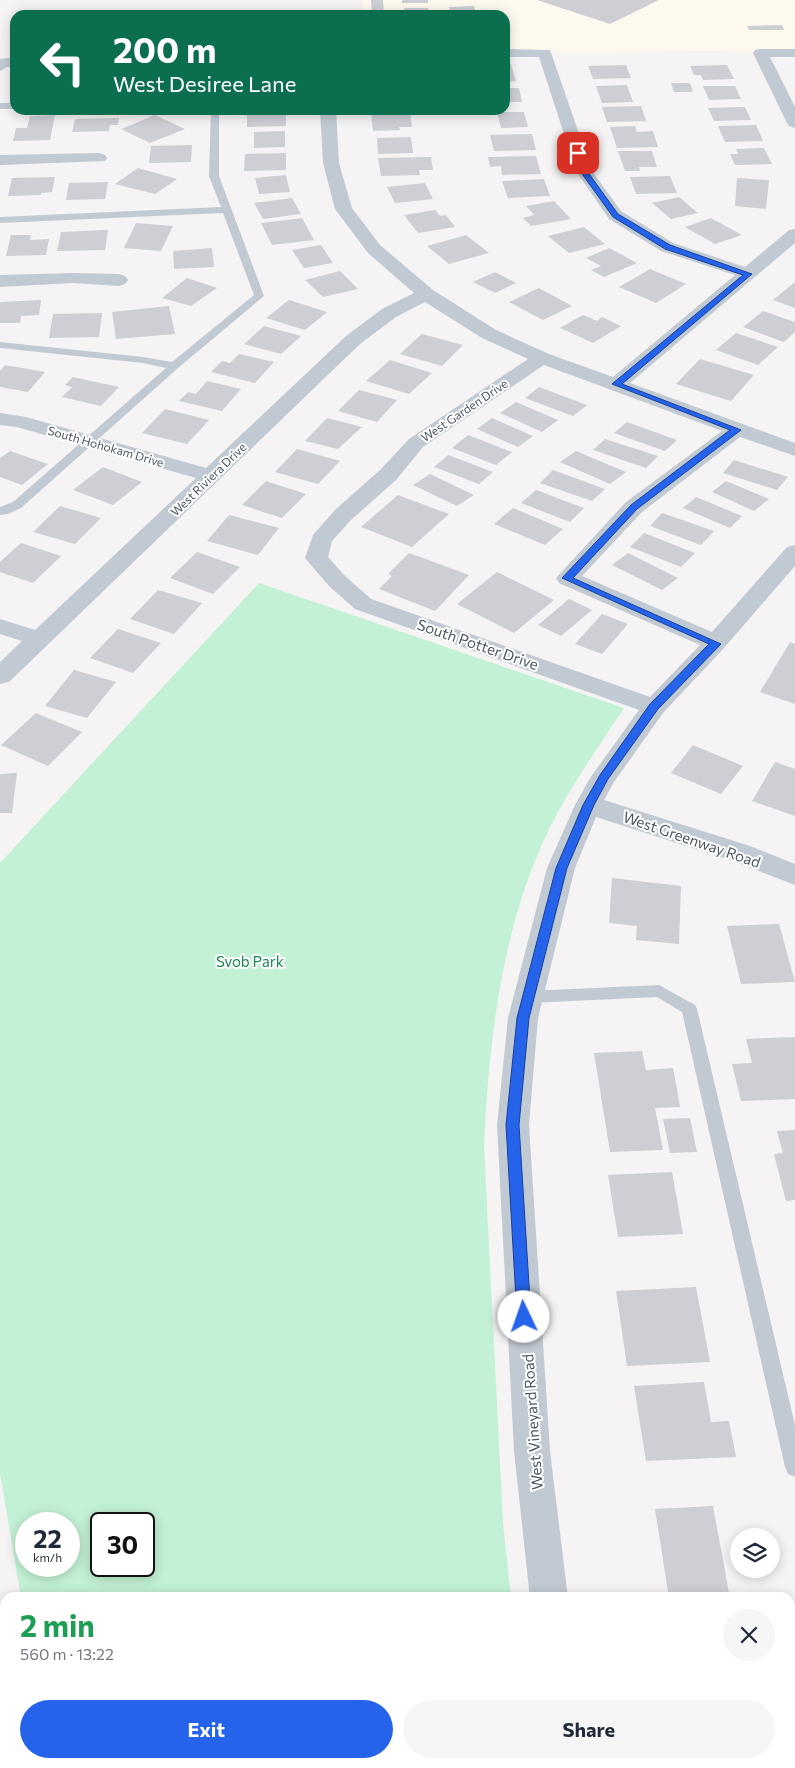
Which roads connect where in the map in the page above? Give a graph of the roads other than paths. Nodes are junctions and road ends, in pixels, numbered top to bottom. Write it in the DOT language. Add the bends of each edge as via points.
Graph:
graph roads {
  1 [pos="795,53"];
  2 [pos="510,54"];
  3 [pos="215,115"];
  4 [pos="328,115"];
  5 [pos="795,123"];
  6 [pos="99,158"];
  7 [pos="0,160"];
  8 [pos="225,210"];
  9 [pos="0,220"];
  10 [pos="795,234"];
  11 [pos="749,274"];
  12 [pos="119,280"];
  13 [pos="0,281"];
  14 [pos="426,294"];
  15 [pos="0,345"];
  16 [pos="542,358"];
  17 [pos="174,366"];
  18 [pos="616,384"];
  19 [pos="0,419"];
  20 [pos="736,430"];
  21 [pos="88,441"];
  22 [pos="795,450"];
  23 [pos="212,476"];
  24 [pos="0,511"];
  25 [pos="795,552"];
  26 [pos="316,558"];
  27 [pos="0,626"];
  28 [pos="39,639"];
  29 [pos="716,644"];
  30 [pos="0,676"];
  31 [pos="654,707"];
  32 [pos="588,805"];
  33 [pos="795,875"];
  34 [pos="528,996"];
  35 [pos="795,1467"];
  36 [pos="548,1592"];
  1 -- 5 [label="street" via="760,53"];
  2 -- 11 [label="street" via="545,53 584,171 615,215 667,247"];
  3 -- 8 [label="lane" via="214,176"];
  4 -- 14 [label="street" via="331,163 344,209 374,250"];
  6 -- 7 [label="street"];
  8 -- 9 [label="lane"];
  8 -- 17 [label="lane" via="258,296"];
  10 -- 11 [label="street"];
  11 -- 18 [label="street"];
  12 -- 13 [label="street"];
  14 -- 16 [label="street" via="489,334"];
  14 -- 23 [label="street, West Riviera Drive" via="389,314 353,340"];
  15 -- 17 [label="lane"];
  16 -- 18 [label="street"];
  16 -- 26 [label="street, West Garden Drive" via="416,443 321,540"];
  17 -- 21 [label="lane"];
  18 -- 20 [label="street"];
  19 -- 21 [label="street, South Hohokam Drive"];
  20 -- 22 [label="street"];
  20 -- 29 [label="street" via="634,507 567,578"];
  21 -- 23 [label="street, South Hohokam Drive"];
  21 -- 24 [label="lane" via="17,504"];
  23 -- 28 [label="street, West Riviera Drive"];
  25 -- 29 [label="street, West Vineyard Road"];
  26 -- 31 [label="street, South Potter Drive" via="363,604"];
  27 -- 28 [label="street"];
  28 -- 30 [label="street, West Riviera Drive"];
  29 -- 31 [label="street, West Vineyard Road"];
  31 -- 32 [label="street, West Vineyard Road" via="603,778"];
  32 -- 33 [label="street, West Greenway Road" via="740,853"];
  32 -- 34 [label="street, West Vineyard Road" via="561,868"];
  34 -- 35 [label="lane" via="659,991 689,1009"];
  34 -- 36 [label="street, West Vineyard Road" via="513,1125 532,1451"];
}
